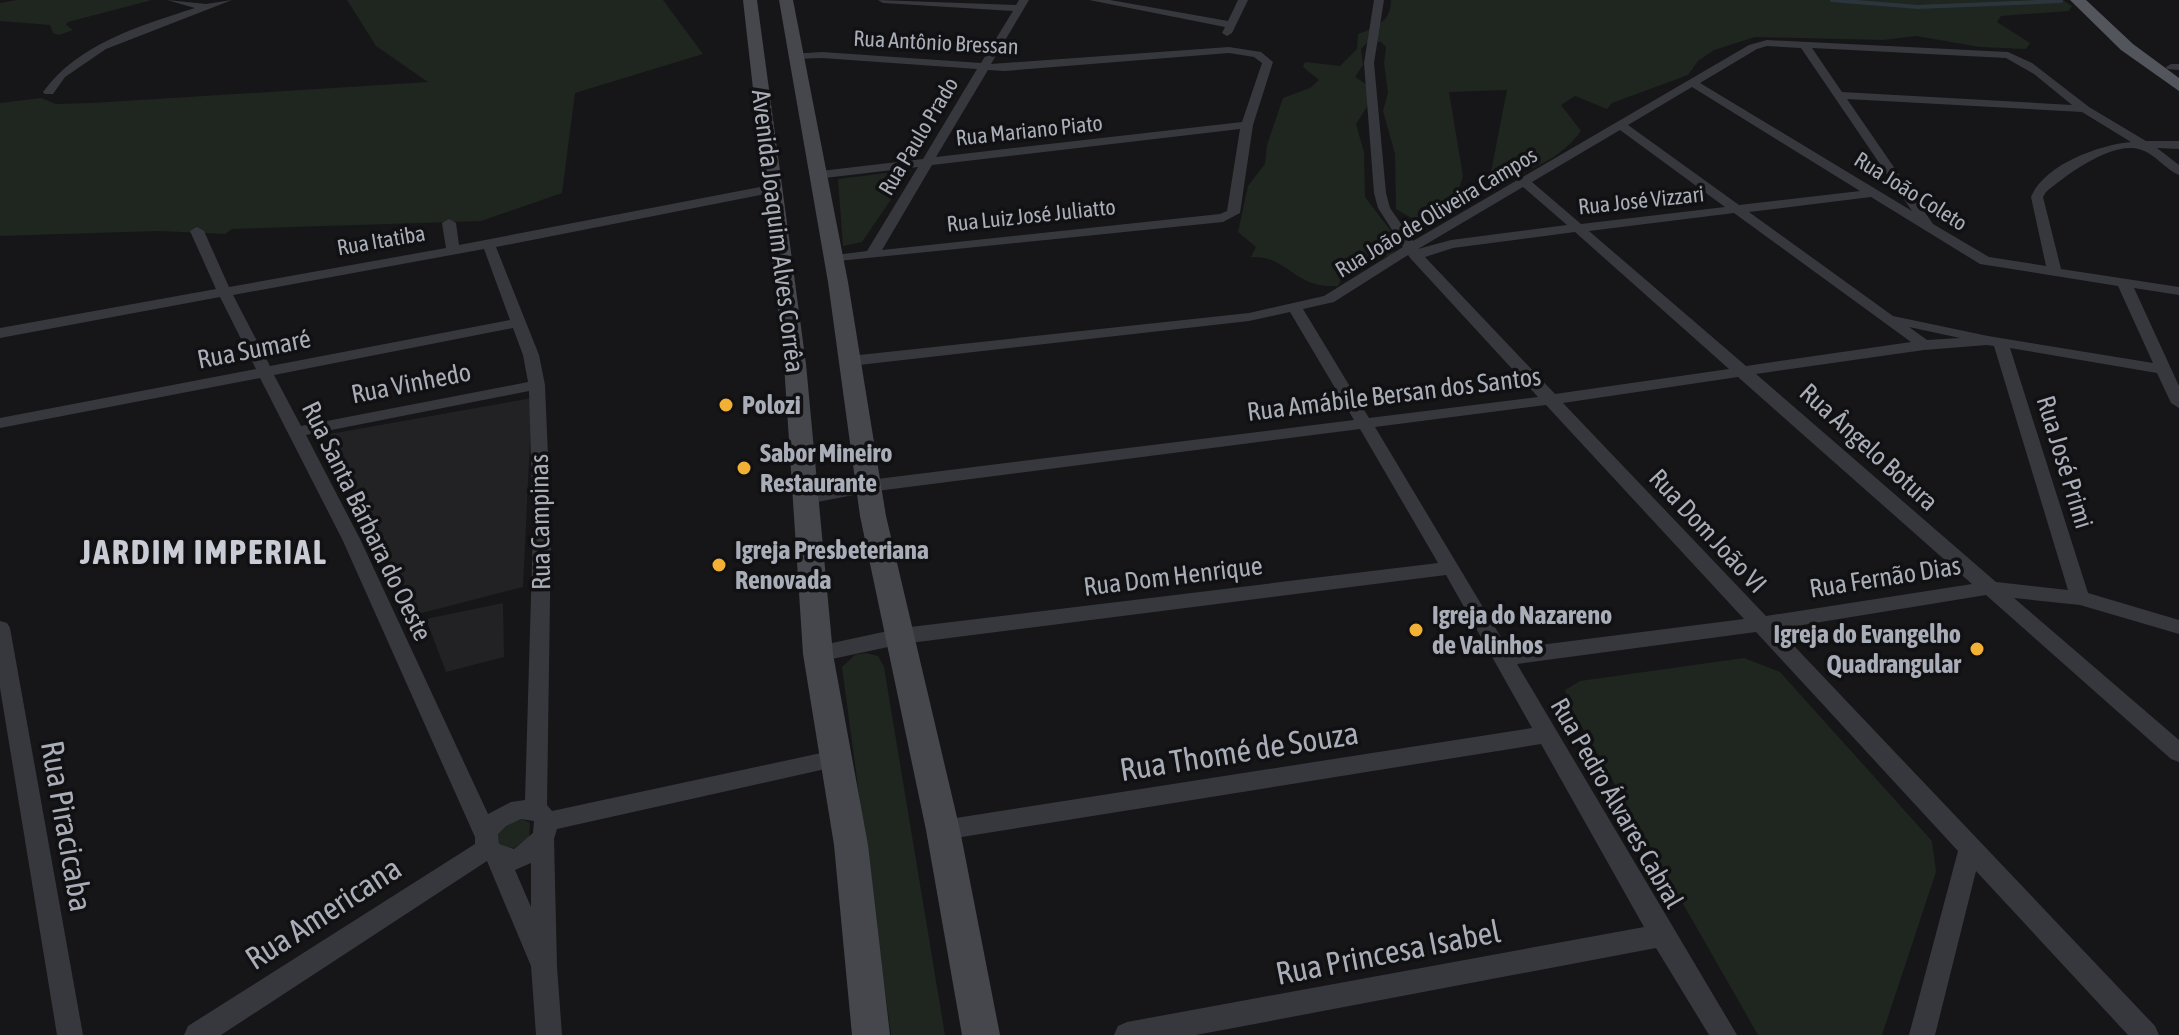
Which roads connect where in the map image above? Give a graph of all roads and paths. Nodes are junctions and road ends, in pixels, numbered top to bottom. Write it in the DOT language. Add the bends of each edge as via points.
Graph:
graph roads {
  1 [pos="172,0"];
  2 [pos="227,0"];
  3 [pos="750,0"];
  4 [pos="786,0"];
  5 [pos="883,0"];
  6 [pos="1094,0"];
  7 [pos="1243,0"];
  8 [pos="1379,0"];
  9 [pos="2077,0"];
  10 [pos="2095,0"];
  11 [pos="1020,4"];
  12 [pos="206,7"];
  13 [pos="1231,25"];
  14 [pos="1803,43"];
  15 [pos="1220,50"];
  16 [pos="794,56"];
  17 [pos="982,67"];
  18 [pos="2176,69"];
  19 [pos="1694,84"];
  20 [pos="2179,86"];
  21 [pos="49,92"];
  22 [pos="1837,95"];
  23 [pos="2085,109"];
  24 [pos="1247,125"];
  25 [pos="1621,125"];
  26 [pos="2144,144"];
  27 [pos="2179,145"];
  28 [pos="925,162"];
  29 [pos="2179,171"];
  30 [pos="816,175"];
  31 [pos="1893,175"];
  32 [pos="1850,179"];
  33 [pos="1524,181"];
  34 [pos="771,189"];
  35 [pos="1872,193"];
  36 [pos="1738,210"];
  37 [pos="449,223"];
  38 [pos="1578,227"];
  39 [pos="1931,228"];
  40 [pos="197,231"];
  41 [pos="488,243"];
  42 [pos="453,250"];
  43 [pos="1413,252"];
  44 [pos="873,253"];
  45 [pos="833,259"];
  46 [pos="2055,273"];
  47 [pos="2124,283"];
  48 [pos="2179,291"];
  49 [pos="224,292"];
  50 [pos="1296,309"];
  51 [pos="1891,319"];
  52 [pos="518,323"];
  53 [pos="0,333"];
  54 [pos="1994,341"];
  55 [pos="1924,345"];
  56 [pos="850,361"];
  57 [pos="2163,369"];
  58 [pos="265,372"];
  59 [pos="1746,373"];
  60 [pos="537,385"];
  61 [pos="1550,400"];
  62 [pos="2179,403"];
  63 [pos="0,423"];
  64 [pos="1365,424"];
  65 [pos="295,432"];
  66 [pos="869,486"];
  67 [pos="807,498"];
  68 [pos="1451,568"];
  69 [pos="1988,588"];
  70 [pos="2080,598"];
  71 [pos="1760,624"];
  72 [pos="2179,627"];
  73 [pos="0,628"];
  74 [pos="902,636"];
  75 [pos="818,654"];
  76 [pos="1501,658"];
  77 [pos="1545,735"];
  78 [pos="2179,753"];
  79 [pos="835,759"];
  80 [pos="542,823"];
  81 [pos="943,830"];
  82 [pos="490,847"];
  83 [pos="1970,849"];
  84 [pos="1662,935"];
  85 [pos="544,967"];
  86 [pos="70,1035"];
  87 [pos="197,1035"];
  88 [pos="549,1035"];
  89 [pos="871,1035"];
  90 [pos="981,1035"];
  91 [pos="1127,1035"];
  92 [pos="1724,1035"];
  93 [pos="1922,1035"];
  94 [pos="2146,1035"];
  1 -- 12 [label="street"];
  2 -- 12 [label="street"];
  3 -- 34 [label="main road, Avenida Joaquim Alves Corrêa"];
  4 -- 16 [label="main road, Avenida Joaquim Alves Corrêa"];
  5 -- 11 [label="street"];
  6 -- 13 [label="street"];
  7 -- 13 [label="street"];
  8 -- 43 [label="street, Rua Dom João VI" via="1369,63 1380,193"];
  9 -- 20 [label="main road"];
  10 -- 18 [label="main road"];
  11 -- 17 [label="street, Rua Paulo Prado"];
  12 -- 21 [label="street" via="85,54 57,76"];
  13 -- 15 [label="street"];
  14 -- 19 [label="street, Rua João de Oliveira Campos" via="1759,45"];
  14 -- 22 [label="street"];
  14 -- 23 [label="street, Rua João de Oliveira Campos" via="2015,57"];
  15 -- 17 [label="street, Rua Antônio Bressan"];
  15 -- 24 [label="street, Rua Antônio Bressan" via="1248,52 1268,62"];
  16 -- 17 [label="street, Rua Antônio Bressan"];
  16 -- 30 [label="main road, Avenida Joaquim Alves Corrêa"];
  17 -- 28 [label="street, Rua Paulo Prado"];
  19 -- 25 [label="street, Rua João de Oliveira Campos"];
  19 -- 32 [label="street, Rua João Coleto"];
  22 -- 23 [label="street"];
  22 -- 31 [label="street"];
  23 -- 26 [label="street"];
  24 -- 28 [label="street, Rua Mariano Piato"];
  24 -- 44 [label="street, Rua Luiz José Juliatto" via="1233,213 1223,218"];
  25 -- 33 [label="street, Rua João de Oliveira Campos"];
  25 -- 36 [label="street"];
  26 -- 27 [label="street"];
  26 -- 29 [label="street"];
  26 -- 46 [label="street" via="2083,156 2040,190 2037,197"];
  28 -- 30 [label="street, Rua Mariano Piato"];
  28 -- 44 [label="street, Rua Paulo Prado"];
  30 -- 45 [label="main road, Avenida Joaquim Alves Corrêa"];
  31 -- 32 [label="street"];
  31 -- 39 [label="street"];
  32 -- 35 [label="street, Rua João Coleto"];
  33 -- 38 [label="street, Rua Ângelo Botura"];
  33 -- 43 [label="street, Rua João de Oliveira Campos"];
  34 -- 41 [label="street, Rua Itatiba"];
  34 -- 67 [label="main road, Avenida Joaquim Alves Corrêa"];
  35 -- 36 [label="street, Rua José Vizzari"];
  35 -- 39 [label="street, Rua João Coleto"];
  36 -- 38 [label="street, Rua José Vizzari"];
  36 -- 51 [label="street"];
  37 -- 42 [label="street"];
  38 -- 43 [label="street, Rua José Vizzari"];
  38 -- 59 [label="street, Rua Ângelo Botura"];
  39 -- 46 [label="street, Rua João Coleto" via="1985,261"];
  40 -- 49 [label="street, Rua Santa Bárbara do Oeste"];
  41 -- 42 [label="street, Rua Itatiba"];
  41 -- 52 [label="street, Rua Campinas"];
  42 -- 49 [label="street, Rua Itatiba"];
  43 -- 50 [label="street, Rua João de Oliveira Campos" via="1329,299"];
  43 -- 61 [label="street, Rua Dom João VI"];
  44 -- 45 [label="street, Rua Luiz José Juliatto"];
  45 -- 56 [label="main road, Avenida Joaquim Alves Corrêa"];
  46 -- 47 [label="street, Rua João Coleto"];
  47 -- 48 [label="street, Rua João Coleto"];
  47 -- 57 [label="street"];
  49 -- 53 [label="street, Rua Itatiba"];
  49 -- 58 [label="street, Rua Santa Bárbara do Oeste"];
  50 -- 56 [label="street, Rua João de Oliveira Campos"];
  50 -- 64 [label="street, Rua Pedro Álvares Cabral"];
  51 -- 54 [label="street"];
  51 -- 55 [label="street"];
  52 -- 58 [label="street, Rua Sumaré"];
  52 -- 60 [label="street, Rua Campinas"];
  54 -- 55 [label="street, Rua Amábile Bersan dos Santos"];
  54 -- 57 [label="street"];
  54 -- 70 [label="street, Rua José Primi"];
  55 -- 59 [label="street, Rua Amábile Bersan dos Santos"];
  56 -- 66 [label="main road, Avenida Joaquim Alves Corrêa"];
  57 -- 62 [label="street"];
  58 -- 63 [label="street, Rua Sumaré"];
  58 -- 65 [label="street, Rua Santa Bárbara do Oeste"];
  59 -- 61 [label="street, Rua Amábile Bersan dos Santos"];
  59 -- 69 [label="street, Rua Ângelo Botura"];
  60 -- 65 [label="street, Rua Vinhedo"];
  60 -- 80 [label="street, Rua Campinas"];
  61 -- 64 [label="street, Rua Amábile Bersan dos Santos"];
  61 -- 71 [label="street, Rua Dom João VI"];
  64 -- 66 [label="street, Rua Amábile Bersan dos Santos"];
  64 -- 68 [label="street, Rua Pedro Álvares Cabral"];
  65 -- 82 [label="street, Rua Santa Bárbara do Oeste" via="352,541"];
  66 -- 67 [label="street, Rua Amábile Bersan dos Santos"];
  66 -- 74 [label="main road, Avenida Joaquim Alves Corrêa"];
  67 -- 75 [label="main road, Avenida Joaquim Alves Corrêa"];
  68 -- 74 [label="street, Rua Dom Henrique"];
  68 -- 76 [label="street, Rua Pedro Álvares Cabral"];
  69 -- 70 [label="street, Rua Fernão Dias"];
  69 -- 71 [label="street, Rua Fernão Dias"];
  69 -- 78 [label="street, Rua Ângelo Botura"];
  70 -- 72 [label="street, Rua Fernão Dias"];
  71 -- 76 [label="street, Rua Fernão Dias"];
  71 -- 83 [label="street, Rua Dom João VI"];
  73 -- 86 [label="street, Rua Piracicaba"];
  74 -- 75 [label="street"];
  74 -- 81 [label="main road, Avenida Joaquim Alves Corrêa"];
  75 -- 79 [label="main road, Avenida Joaquim Alves Corrêa"];
  76 -- 77 [label="street, Rua Pedro Álvares Cabral"];
  77 -- 81 [label="street, Rua Thomé de Souza"];
  77 -- 84 [label="street, Rua Pedro Álvares Cabral"];
  79 -- 80 [label="street"];
  79 -- 89 [label="main road, Avenida Joaquim Alves Corrêa" via="851,845"];
  80 -- 82 [label="street" via="527,853 517,857"];
  80 -- 82 [label="street" via="519,809 508,812 492,825"];
  80 -- 85 [label="street, Rua Campinas"];
  81 -- 90 [label="main road, Avenida Joaquim Alves Corrêa"];
  82 -- 85 [label="street, Rua Campinas"];
  82 -- 87 [label="street, Rua Americana"];
  83 -- 93 [label="street"];
  83 -- 94 [label="street, Rua Dom João VI"];
  84 -- 91 [label="street, Rua Princesa Isabel"];
  84 -- 92 [label="street, Rua Pedro Álvares Cabral"];
  85 -- 88 [label="street, Rua Campinas"];
}
